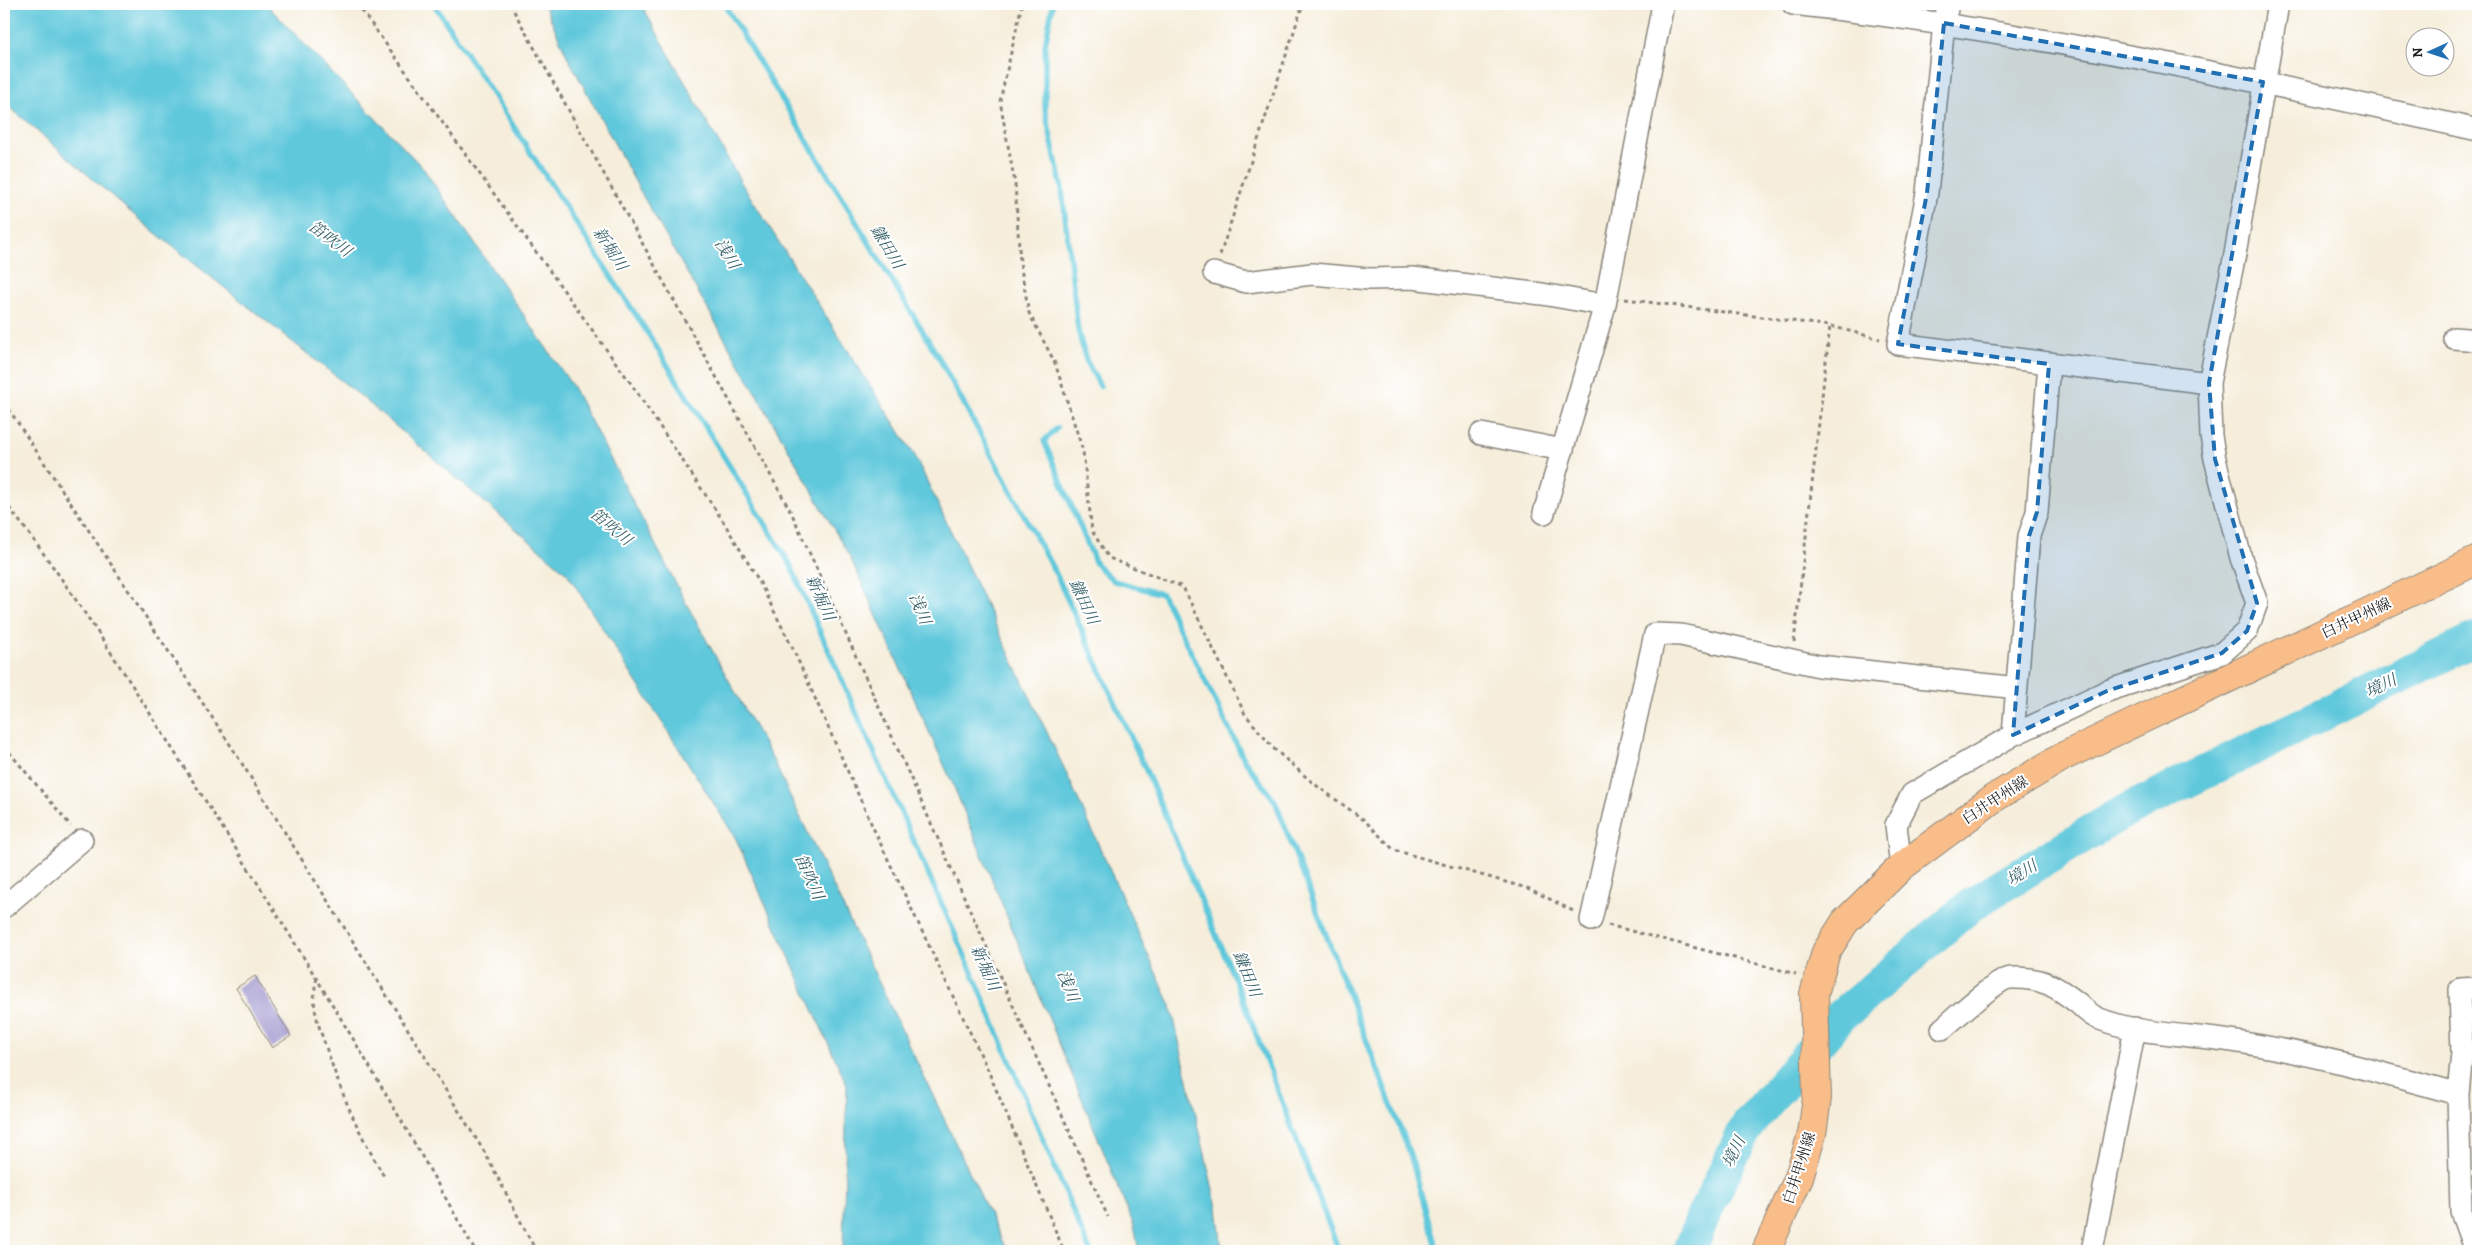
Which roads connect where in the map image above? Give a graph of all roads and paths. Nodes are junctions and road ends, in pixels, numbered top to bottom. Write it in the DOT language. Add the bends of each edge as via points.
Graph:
graph roads {
  1 [pos="357,4"];
  2 [pos="510,4"];
  3 [pos="1022,4"];
  4 [pos="1303,4"];
  5 [pos="1664,4"];
  6 [pos="1793,4"];
  7 [pos="2278,4"];
  8 [pos="1946,13"];
  9 [pos="2263,82"];
  10 [pos="2478,130"];
  11 [pos="1214,273"];
  12 [pos="1605,305"];
  13 [pos="1830,326"];
  14 [pos="2454,338"];
  15 [pos="2478,340"];
  16 [pos="1898,344"];
  17 [pos="2049,364"];
  18 [pos="2209,382"];
  19 [pos="4,402"];
  20 [pos="1481,434"];
  21 [pos="1563,450"];
  22 [pos="4,501"];
  23 [pos="1544,513"];
  24 [pos="2478,560"];
  25 [pos="1792,660"];
  26 [pos="2016,688"];
  27 [pos="2013,735"];
  28 [pos="4,746"];
  29 [pos="82,840"];
  30 [pos="1901,867"];
  31 [pos="4,907"];
  32 [pos="1591,920"];
  33 [pos="317,977"];
  34 [pos="1816,985"];
  35 [pos="2478,988"];
  36 [pos="2135,1028"];
  37 [pos="1942,1029"];
  38 [pos="2458,1094"];
  39 [pos="385,1178"];
  40 [pos="1108,1217"];
  41 [pos="475,1251"];
  42 [pos="536,1251"];
  43 [pos="1064,1251"];
  44 [pos="1766,1251"];
  45 [pos="2092,1251"];
  46 [pos="2475,1251"];
  1 -- 43 [label="path" via="632,385 759,581 987,1068"];
  2 -- 40 [label="path" via="792,514"];
  3 -- 32 [label="path" via="1000,101 1015,184 1020,263 1028,313 1054,364 1083,450 1092,532 1110,558 1183,587 1245,714 1273,748 1313,783 1364,820 1394,850 1530,889"];
  4 -- 11 [label="path"];
  5 -- 12 [label="street"];
  6 -- 8 [label="street"];
  7 -- 9 [label="street"];
  8 -- 9 [label="street"];
  8 -- 16 [label="street" via="1927,193"];
  9 -- 10 [label="street"];
  9 -- 18 [label="street" via="2235,254"];
  11 -- 12 [label="street" via="1246,282 1312,274 1369,279 1412,278"];
  12 -- 13 [label="path" via="1622,299"];
  12 -- 21 [label="street"];
  13 -- 16 [label="path"];
  13 -- 25 [label="path"];
  14 -- 15 [label="street"];
  16 -- 17 [label="street"];
  17 -- 18 [label="street"];
  17 -- 26 [label="street" via="2037,512 2029,536"];
  18 -- 27 [label="street" via="2215,460 2240,558 2257,603 2247,631 2222,653 2106,691"];
  19 -- 42 [label="path" via="231,746 486,1153"];
  20 -- 21 [label="street"];
  21 -- 23 [label="street"];
  22 -- 33 [label="path" via="136,690"];
  24 -- 30 [label="main road, 白井甲州線" via="2064,756 1994,798"];
  25 -- 26 [label="street" via="1819,666"];
  25 -- 32 [label="street" via="1681,635 1655,634"];
  26 -- 27 [label="street"];
  27 -- 30 [label="street" via="1912,794 1896,825"];
  28 -- 29 [label="path"];
  29 -- 31 [label="street"];
  30 -- 34 [label="main road, 白井甲州線" via="1845,922 1826,952"];
  32 -- 34 [label="path" via="1801,976"];
  33 -- 39 [label="path" via="313,991 316,1020 343,1098 361,1138"];
  33 -- 41 [label="path"];
  34 -- 44 [label="main road, 白井甲州線" via="1817,1098 1812,1134 1799,1177"];
  35 -- 38 [label="street" via="2460,989 2462,1053"];
  36 -- 37 [label="street" via="2096,1018 2055,986 2037,980 2008,978 1974,1001"];
  36 -- 38 [label="street" via="2230,1041 2352,1064"];
  36 -- 45 [label="street"];
  38 -- 46 [label="street" via="2461,1212"];
}
